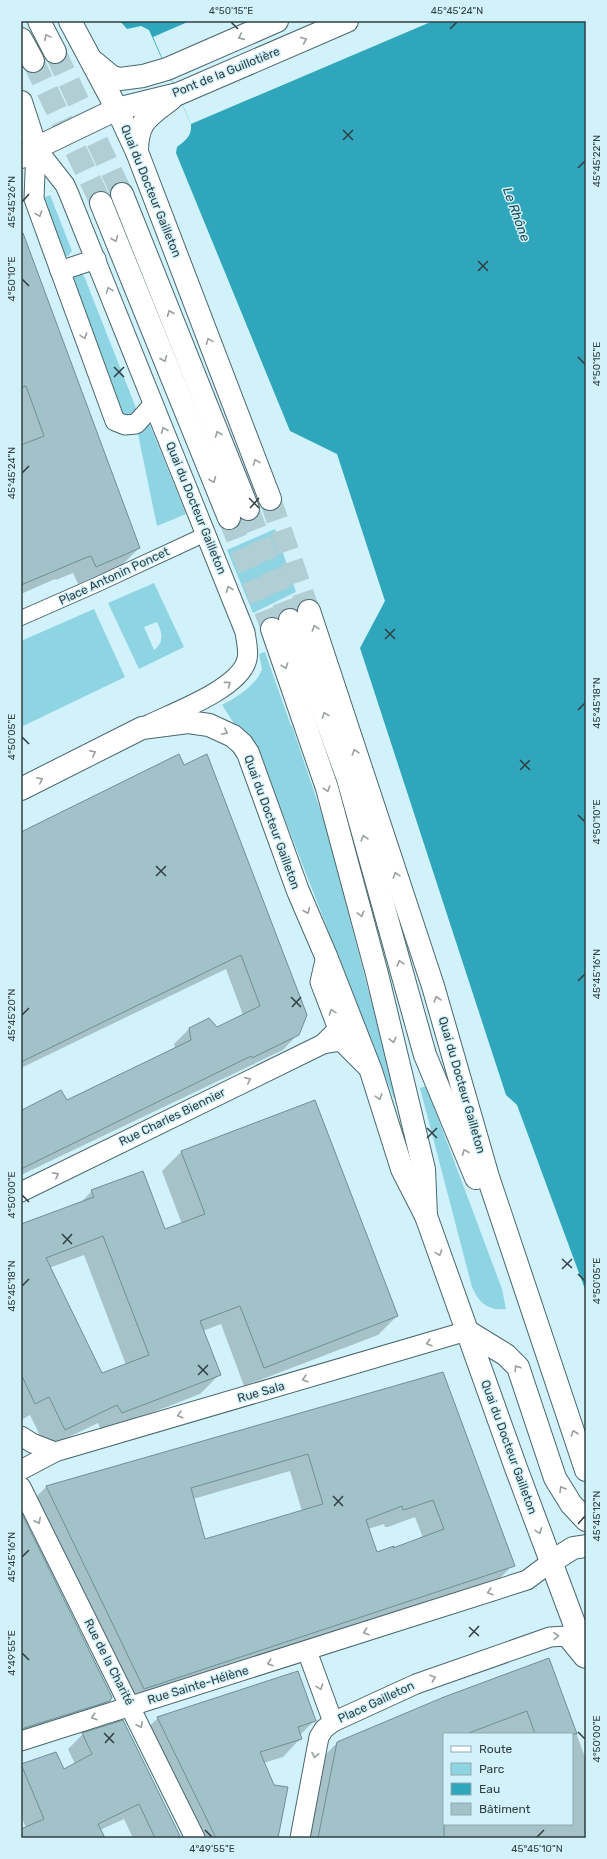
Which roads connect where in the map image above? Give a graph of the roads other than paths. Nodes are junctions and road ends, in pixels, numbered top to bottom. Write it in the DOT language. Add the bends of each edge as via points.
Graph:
graph roads {
  1 [pos="39,21"];
  2 [pos="70,21"];
  3 [pos="277,21"];
  4 [pos="347,21"];
  5 [pos="21,39"];
  6 [pos="55,52"];
  7 [pos="89,56"];
  8 [pos="33,61"];
  9 [pos="167,69"];
  10 [pos="178,94"];
  11 [pos="21,102"];
  12 [pos="117,109"];
  13 [pos="137,152"];
  14 [pos="28,153"];
  15 [pos="122,194"];
  16 [pos="101,203"];
  17 [pos="96,259"];
  18 [pos="60,271"];
  19 [pos="153,405"];
  20 [pos="270,499"];
  21 [pos="248,509"];
  22 [pos="229,518"];
  23 [pos="206,534"];
  24 [pos="21,618"];
  25 [pos="142,728"];
  26 [pos="21,789"];
  27 [pos="326,956"];
  28 [pos="323,1044"];
  29 [pos="371,1071"];
  30 [pos="21,1192"];
  31 [pos="426,1216"];
  32 [pos="467,1331"];
  33 [pos="21,1436"];
  34 [pos="55,1452"];
  35 [pos="21,1470"];
  36 [pos="586,1470"];
  37 [pos="21,1487"];
  38 [pos="586,1520"];
  39 [pos="586,1546"];
  40 [pos="551,1562"];
  41 [pos="307,1651"];
  42 [pos="586,1655"];
  43 [pos="586,1661"];
  44 [pos="130,1705"];
  45 [pos="333,1722"];
  46 [pos="21,1741"];
  47 [pos="195,1838"];
  48 [pos="300,1838"];
  6 -- 1 [label="main road, one-way"];
  2 -- 7 [label="main road, Quai du Docteur Gailleton"];
  3 -- 9 [label="main road, Pont de la Guillotière, one-way"];
  10 -- 4 [label="main road, Pont de la Guillotière, one-way"];
  5 -- 8 [label="main road"];
  7 -- 9 [label="main road, Pont de la Guillotière" via="112,78 120,79"];
  7 -- 12 [label="main road, Quai du Docteur Gailleton"];
  9 -- 12 [label="main road, Pont de la Guillotière" via="146,83"];
  10 -- 12 [label="main road, Pont de la Guillotière"];
  10 -- 13 [label="main road" via="143,122"];
  11 -- 14 [label="main road"];
  12 -- 13 [label="main road, Quai du Docteur Gailleton"];
  12 -- 14 [label="main road"];
  20 -- 13 [label="main road, Quai du Docteur Gailleton, one-way"];
  14 -- 17 [label="street, Quai du Docteur Gailleton" via="66,184"];
  14 -- 18 [label="street, one-way" via="34,198"];
  21 -- 15 [label="main road, one-way"];
  16 -- 22 [label="main road, one-way"];
  17 -- 18 [label="street"];
  19 -- 17 [label="street, Quai du Docteur Gailleton, one-way"];
  18 -- 19 [label="street, one-way" via="115,421 125,425 136,424"];
  23 -- 19 [label="street, Quai du Docteur Gailleton, one-way"];
  23 -- 24 [label="street, Place Antonin Poncet"];
  25 -- 23 [label="street, Quai du Docteur Gailleton, one-way" via="228,685 247,660 244,626"];
  26 -- 25 [label="main road, one-way"];
  25 -- 27 [label="main road, Quai du Docteur Gailleton, one-way" via="188,722 209,725 227,732 242,744 248,753 298,891"];
  28 -- 27 [label="street, Rue Charles Biennier, one-way" via="338,1029 320,982"];
  27 -- 29 [label="main road, Quai du Docteur Gailleton"];
  28 -- 29 [label="street, Rue Charles Biennier" via="342,1041"];
  30 -- 28 [label="street, Rue Charles Biennier, one-way"];
  29 -- 31 [label="main road, Quai du Docteur Gailleton, one-way" via="402,1169"];
  31 -- 32 [label="main road, Quai du Docteur Gailleton, one-way"];
  36 -- 31 [label="main road, Quai du Docteur Gailleton, one-way" via="488,1177 432,982 290,620 327,788 377,974 424,1169"];
  32 -- 34 [label="street, Rue Sala, one-way"];
  38 -- 32 [label="main road, one-way" via="571,1504 555,1478 518,1367 506,1355"];
  32 -- 40 [label="main road, Quai du Docteur Gailleton, one-way"];
  33 -- 34 [label="street"];
  34 -- 35 [label="street, Rue Sala"];
  37 -- 44 [label="street, Rue de la Charité, one-way"];
  39 -- 40 [label="main road" via="573,1548"];
  40 -- 41 [label="street, one-way" via="527,1580"];
  40 -- 42 [label="main road, Quai du Docteur Gailleton"];
  41 -- 44 [label="street, Rue Sainte-Hélène, one-way"];
  41 -- 45 [label="street, Place Gailleton, one-way"];
  45 -- 43 [label="street, Place Gailleton, one-way" via="416,1684 550,1636 566,1636"];
  44 -- 46 [label="street, Rue Sainte-Hélène, one-way"];
  44 -- 47 [label="street, Rue de la Charité, one-way"];
  45 -- 48 [label="street, one-way" via="319,1737"];
}
